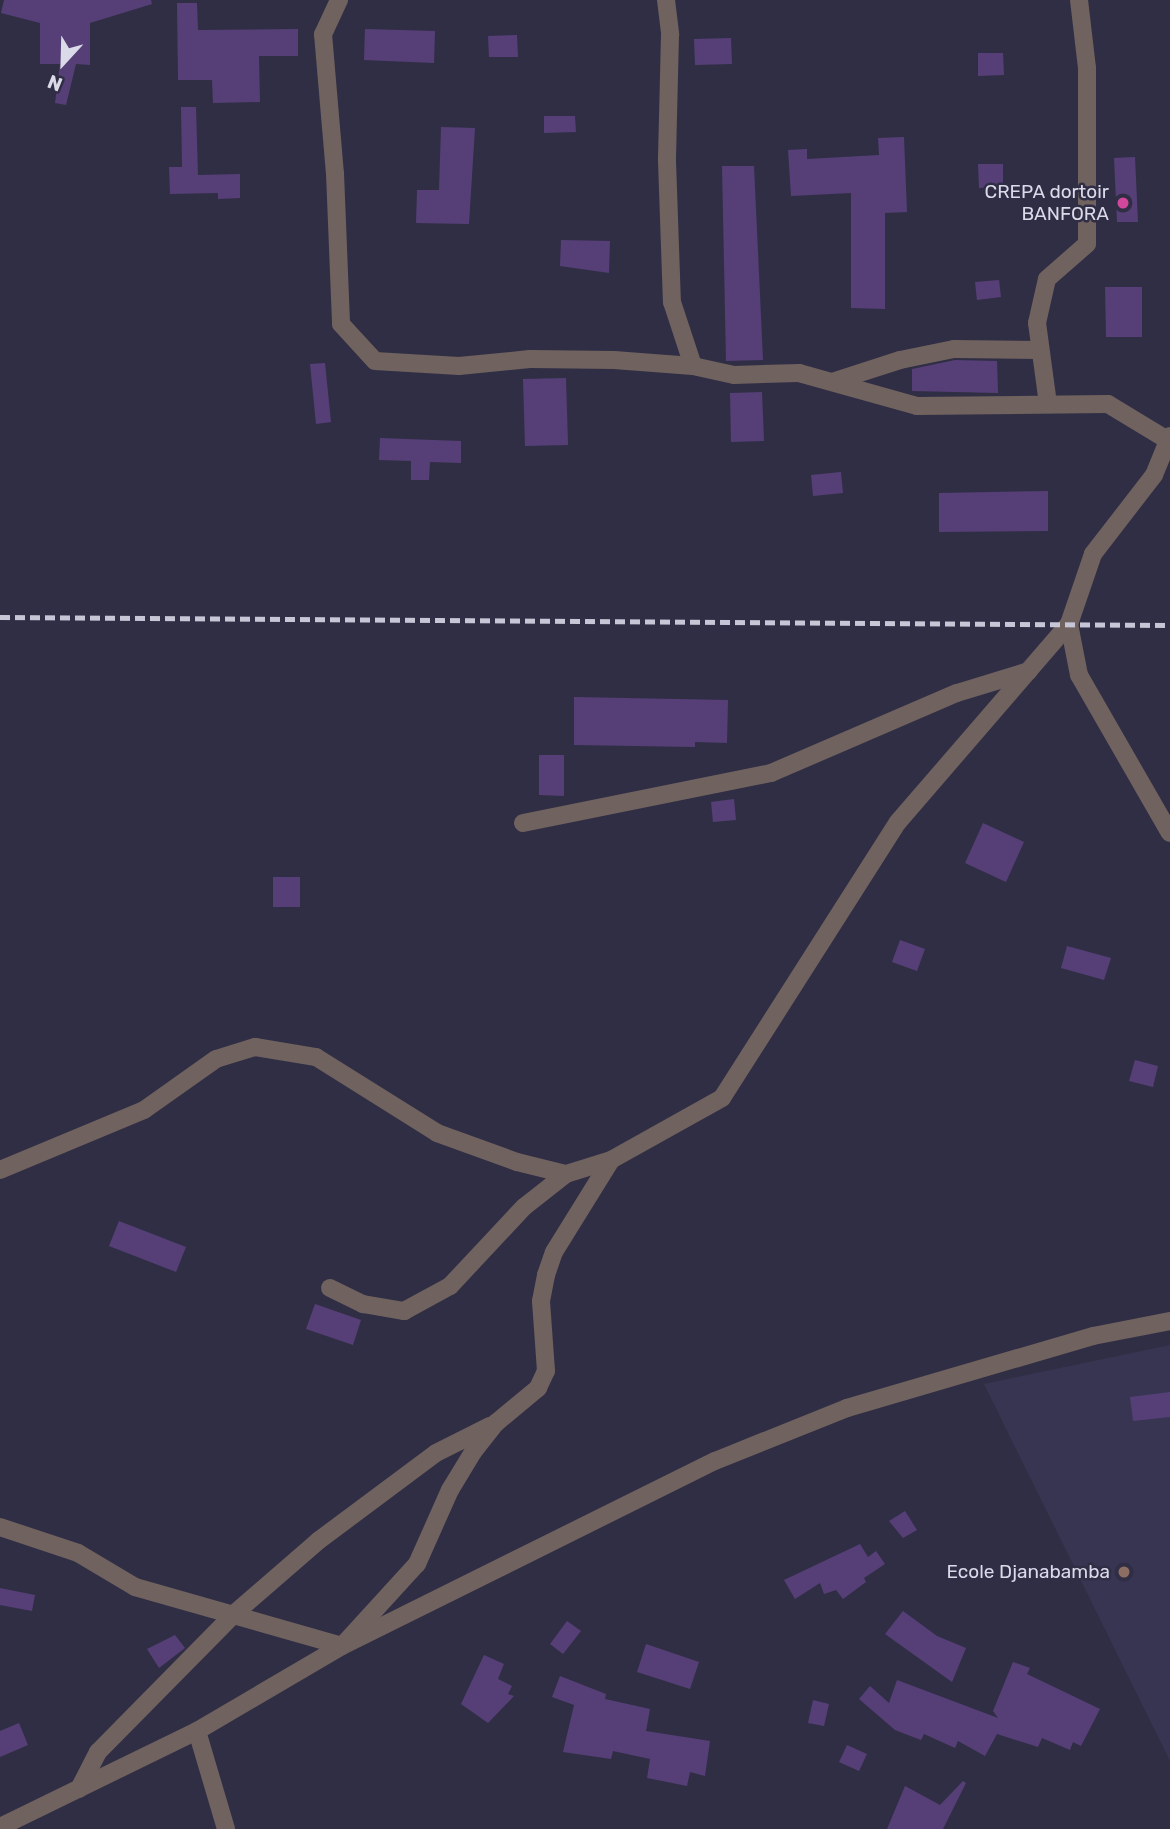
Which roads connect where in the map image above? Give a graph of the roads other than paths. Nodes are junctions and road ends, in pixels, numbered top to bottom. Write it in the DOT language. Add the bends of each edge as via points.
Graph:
graph roads {
  1 [pos="339,0"];
  2 [pos="666,0"];
  3 [pos="1079,0"];
  4 [pos="1039,350"];
  5 [pos="693,366"];
  6 [pos="835,382"];
  7 [pos="1048,404"];
  8 [pos="1169,438"];
  9 [pos="1069,624"];
  10 [pos="1029,671"];
  11 [pos="523,823"];
  12 [pos="1170,833"];
  13 [pos="611,1160"];
  14 [pos="0,1170"];
  15 [pos="566,1174"];
  16 [pos="330,1288"];
  17 [pos="1170,1321"];
  18 [pos="496,1423"];
  19 [pos="0,1527"];
  20 [pos="235,1613"];
  21 [pos="342,1646"];
  22 [pos="197,1731"];
  23 [pos="79,1789"];
  24 [pos="0,1827"];
  25 [pos="226,1829"];
  1 -- 5 [label="street" via="323,34 341,324 375,361 459,366 530,359 614,360"];
  2 -- 5 [label="street" via="672,302"];
  3 -- 4 [label="street" via="1087,68 1087,244 1047,279 1037,323"];
  4 -- 6 [label="street" via="954,349 900,360"];
  4 -- 7 [label="street"];
  5 -- 6 [label="street" via="734,375 799,373"];
  6 -- 7 [label="street" via="916,406"];
  7 -- 8 [label="street" via="1108,404"];
  8 -- 9 [label="street" via="1154,475 1093,554"];
  9 -- 10 [label="street"];
  9 -- 12 [label="street" via="1079,675"];
  10 -- 11 [label="street" via="957,693 771,773"];
  10 -- 13 [label="street" via="898,822 722,1098"];
  13 -- 15 [label="street"];
  13 -- 18 [label="street" via="554,1252 541,1301 546,1371 538,1388"];
  14 -- 15 [label="street" via="144,1110 216,1059 255,1047 316,1057 437,1133 517,1163"];
  15 -- 16 [label="street" via="524,1207 450,1286 404,1311 363,1304"];
  17 -- 21 [label="street" via="1093,1336 847,1408 715,1461"];
  18 -- 20 [label="street" via="436,1452 318,1541"];
  18 -- 21 [label="street" via="450,1490 417,1564"];
  19 -- 20 [label="street" via="78,1553 135,1587"];
  20 -- 21 [label="street"];
  20 -- 23 [label="street" via="98,1752"];
  21 -- 22 [label="street"];
  22 -- 23 [label="street"];
  22 -- 25 [label="street"];
  23 -- 24 [label="street"];
}
